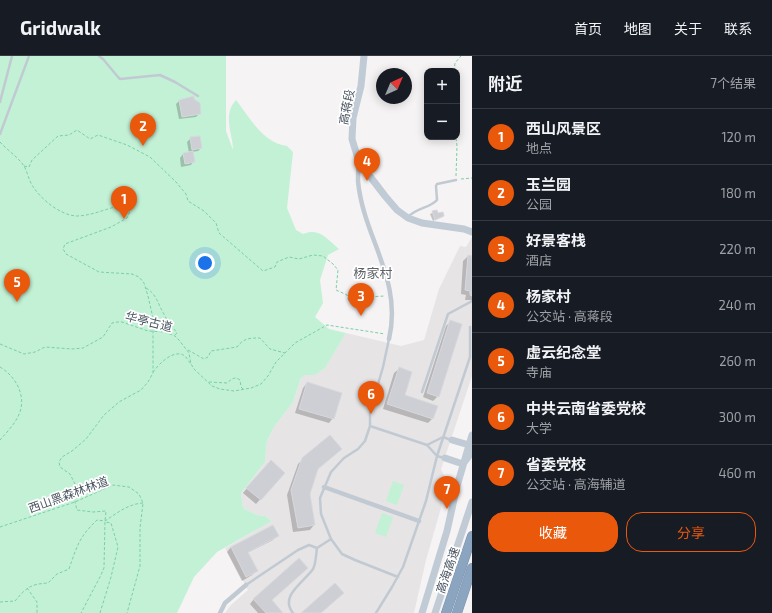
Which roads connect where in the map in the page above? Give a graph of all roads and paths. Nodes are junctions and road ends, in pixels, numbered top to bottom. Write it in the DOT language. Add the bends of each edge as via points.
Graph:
graph roads {
  1 [pos="12,56"];
  2 [pos="29,56"];
  3 [pos="99,56"];
  4 [pos="364,56"];
  5 [pos="461,56"];
  6 [pos="454,68"];
  7 [pos="198,96"];
  8 [pos="0,102"];
  9 [pos="0,134"];
  10 [pos="456,140"];
  11 [pos="0,142"];
  12 [pos="358,162"];
  13 [pos="24,166"];
  14 [pos="472,178"];
  15 [pos="456,180"];
  16 [pos="408,218"];
  17 [pos="472,232"];
  18 [pos="146,288"];
  19 [pos="391,294"];
  20 [pos="472,301"];
  21 [pos="470,327"];
  22 [pos="153,331"];
  23 [pos="175,336"];
  24 [pos="390,337"];
  25 [pos="0,344"];
  26 [pos="187,350"];
  27 [pos="286,354"];
  28 [pos="191,364"];
  29 [pos="0,367"];
  30 [pos="153,373"];
  31 [pos="208,382"];
  32 [pos="243,390"];
  33 [pos="422,392"];
  34 [pos="370,426"];
  35 [pos="472,435"];
  36 [pos="443,437"];
  37 [pos="0,440"];
  38 [pos="452,440"];
  39 [pos="427,445"];
  40 [pos="470,449"];
  41 [pos="437,456"];
  42 [pos="445,458"];
  43 [pos="463,464"];
  44 [pos="324,487"];
  45 [pos="75,502"];
  46 [pos="472,502"];
  47 [pos="143,504"];
  48 [pos="419,521"];
  49 [pos="105,522"];
  50 [pos="0,527"];
  51 [pos="472,536"];
  52 [pos="331,539"];
  53 [pos="317,548"];
  54 [pos="472,568"];
  55 [pos="398,577"];
  56 [pos="246,585"];
  57 [pos="26,588"];
  58 [pos="0,602"];
  59 [pos="38,613"];
  60 [pos="81,613"];
  61 [pos="100,613"];
  62 [pos="127,613"];
  63 [pos="220,613"];
  64 [pos="293,613"];
  65 [pos="376,613"];
  66 [pos="422,613"];
  67 [pos="435,613"];
  68 [pos="446,613"];
  69 [pos="457,613"];
  1 -- 8 [label="lane"];
  2 -- 9 [label="lane"];
  3 -- 7 [label="lane" via="120,79 160,75"];
  4 -- 12 [label="main road, 高蒋段" via="361,86 353,118 352,139"];
  5 -- 6 [label="path"];
  10 -- 15 [label="path"];
  11 -- 13 [label="path"];
  12 -- 16 [label="main road" via="384,196"];
  12 -- 19 [label="street" via="362,201"];
  13 -- 18 [label="path" via="34,188 48,202 66,214 77,216 127,205 130,211 127,218 111,227 65,244 63,249 66,254 99,272 132,274 139,277"];
  13 -- 19 [label="path" via="29,168 32,160 58,136 69,135 77,130 90,139 98,135 127,145 150,157 176,182 186,194 188,201 204,211 216,223 219,233 263,270 275,267 277,262 289,257 299,259 313,255 323,256 338,270 336,290 347,295 349,301 356,306 367,297"];
  14 -- 15 [label="path"];
  15 -- 16 [label="lane" via="437,184 437,200 417,210"];
  16 -- 17 [label="main road"];
  18 -- 22 [label="path" via="153,318"];
  18 -- 23 [label="path" via="151,290 159,301 163,314 178,333"];
  19 -- 24 [label="street"];
  20 -- 33 [label="lane" via="448,314"];
  21 -- 36 [label="lane" via="470,357"];
  22 -- 23 [label="path, 华亭古道"];
  22 -- 25 [label="path, 华亭古道" via="117,322 112,323 104,337 83,348 44,347 24,354"];
  22 -- 30 [label="path"];
  23 -- 26 [label="path, 华亭古道"];
  24 -- 27 [label="path" via="327,325 295,343"];
  24 -- 34 [label="lane" via="370,412"];
  26 -- 27 [label="path" via="204,359 211,351 237,347 249,338 260,338 270,349"];
  26 -- 28 [label="path, 华亭古道"];
  27 -- 32 [label="path" via="276,362 261,384"];
  28 -- 30 [label="path" via="185,356 173,355"];
  28 -- 31 [label="path, 华亭古道"];
  29 -- 37 [label="path" via="11,375 21,397 20,412"];
  30 -- 45 [label="path" via="141,390 119,402 104,415 86,439 62,457 60,466 70,474 77,488"];
  31 -- 32 [label="path, 华亭古道" via="220,389"];
  31 -- 32 [label="path" via="222,384 237,378"];
  34 -- 39 [label="lane"];
  34 -- 44 [label="lane" via="365,441 331,472"];
  35 -- 40 [label="main road"];
  36 -- 38 [label="lane"];
  36 -- 39 [label="lane"];
  36 -- 41 [label="lane"];
  38 -- 40 [label="main road"];
  39 -- 41 [label="lane"];
  40 -- 43 [label="main road"];
  41 -- 42 [label="lane"];
  41 -- 48 [label="lane"];
  42 -- 43 [label="main road"];
  43 -- 66 [label="main road" via="448,531"];
  44 -- 48 [label="street"];
  44 -- 52 [label="lane" via="320,498 321,514"];
  45 -- 47 [label="path, 西山黑森林林道" via="113,485 129,487 139,494"];
  45 -- 49 [label="path" via="77,510 106,511"];
  45 -- 50 [label="path, 西山黑森林林道"];
  46 -- 67 [label="main road"];
  47 -- 49 [label="path" via="126,508"];
  47 -- 62 [label="path" via="140,566"];
  48 -- 55 [label="lane"];
  49 -- 57 [label="path" via="97,520 88,529 79,541 69,569 57,574 48,583"];
  49 -- 60 [label="path" via="104,568"];
  49 -- 61 [label="path" via="111,523 118,547"];
  51 -- 68 [label="highway, 高海高速"];
  52 -- 53 [label="lane"];
  52 -- 55 [label="lane" via="342,554"];
  53 -- 56 [label="lane" via="309,545 298,550"];
  53 -- 64 [label="lane" via="314,568 291,593 289,602"];
  54 -- 69 [label="highway, 高海高速"];
  55 -- 65 [label="lane"];
  56 -- 63 [label="street" via="225,603"];
  57 -- 58 [label="path" via="15,601"];
  57 -- 59 [label="path" via="37,602"];
}
